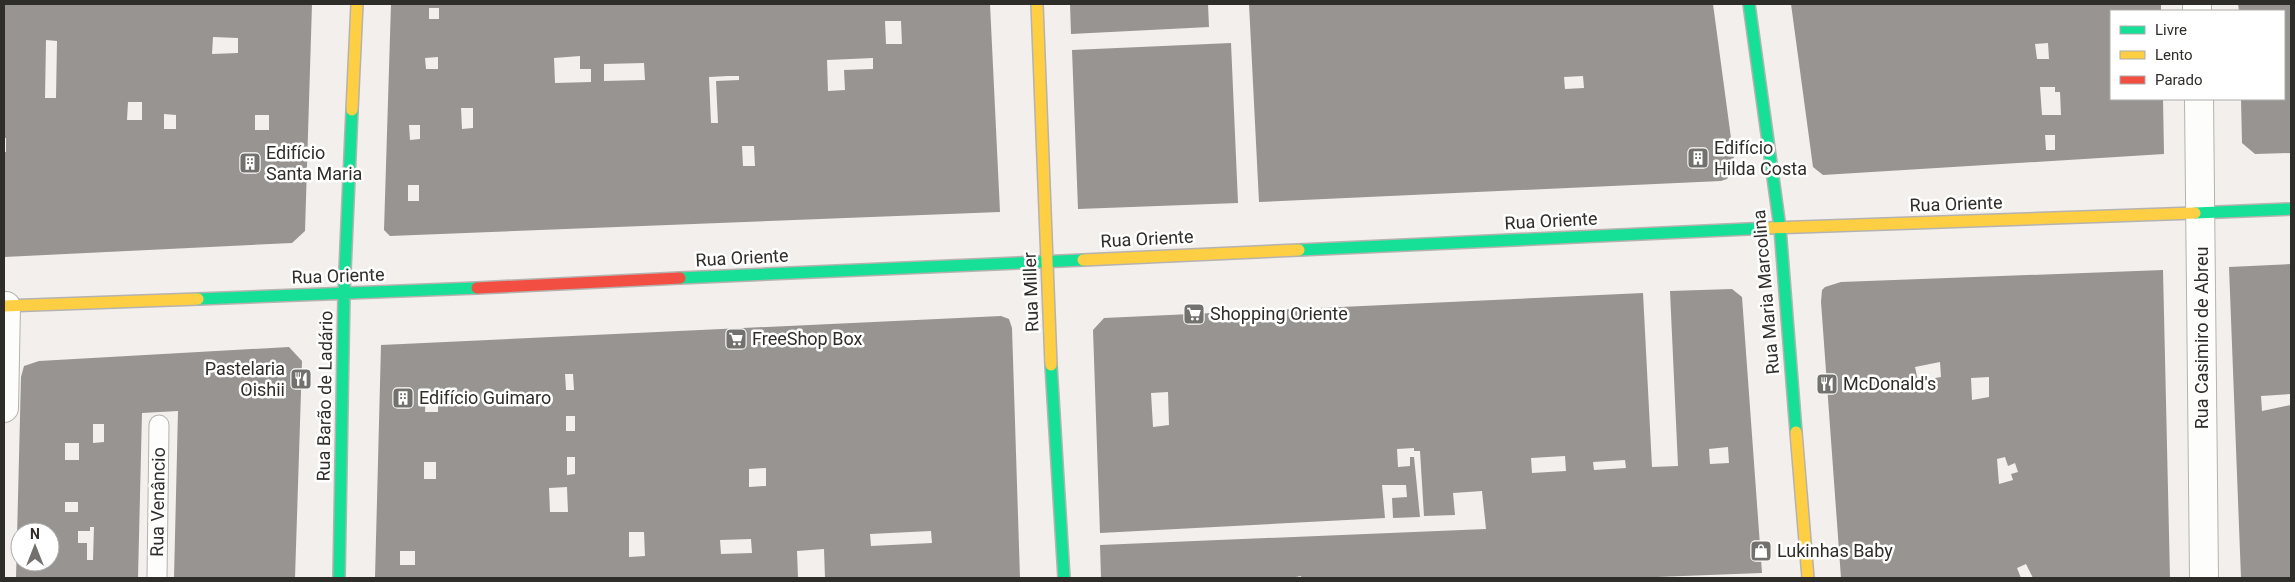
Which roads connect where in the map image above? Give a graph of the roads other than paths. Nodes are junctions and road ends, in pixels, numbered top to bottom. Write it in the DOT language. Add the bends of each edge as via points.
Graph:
graph roads {
  1 [pos="357,4"];
  2 [pos="1037,4"];
  3 [pos="1749,4"];
  4 [pos="2199,100"];
  5 [pos="2291,209"];
  6 [pos="2201,213"];
  7 [pos="1780,228"];
  8 [pos="1048,261"];
  9 [pos="344,294"];
  10 [pos="5,306"];
  11 [pos="4,408"];
  12 [pos="159,426"];
  13 [pos="157,578"];
  14 [pos="339,578"];
  15 [pos="1064,578"];
  16 [pos="1808,578"];
  17 [pos="2204,578"];
  1 -- 9 [label="main road, Rua Barão de Ladário"];
  2 -- 8 [label="main road, Rua Miller"];
  3 -- 7 [label="main road, Rua Maria Marcolina"];
  4 -- 6 [label="street, Rua Casimiro de Abreu"];
  5 -- 6 [label="main road, Rua Oriente"];
  6 -- 7 [label="main road, Rua Oriente"];
  6 -- 17 [label="street, Rua Casimiro de Abreu"];
  7 -- 8 [label="main road, Rua Oriente"];
  7 -- 16 [label="main road, Rua Maria Marcolina"];
  8 -- 9 [label="main road, Rua Oriente"];
  8 -- 15 [label="main road, Rua Miller"];
  9 -- 10 [label="main road, Rua Oriente"];
  9 -- 14 [label="main road, Rua Barão de Ladário"];
  10 -- 11 [label="street"];
  12 -- 13 [label="lane, Rua Venâncio"];
}
